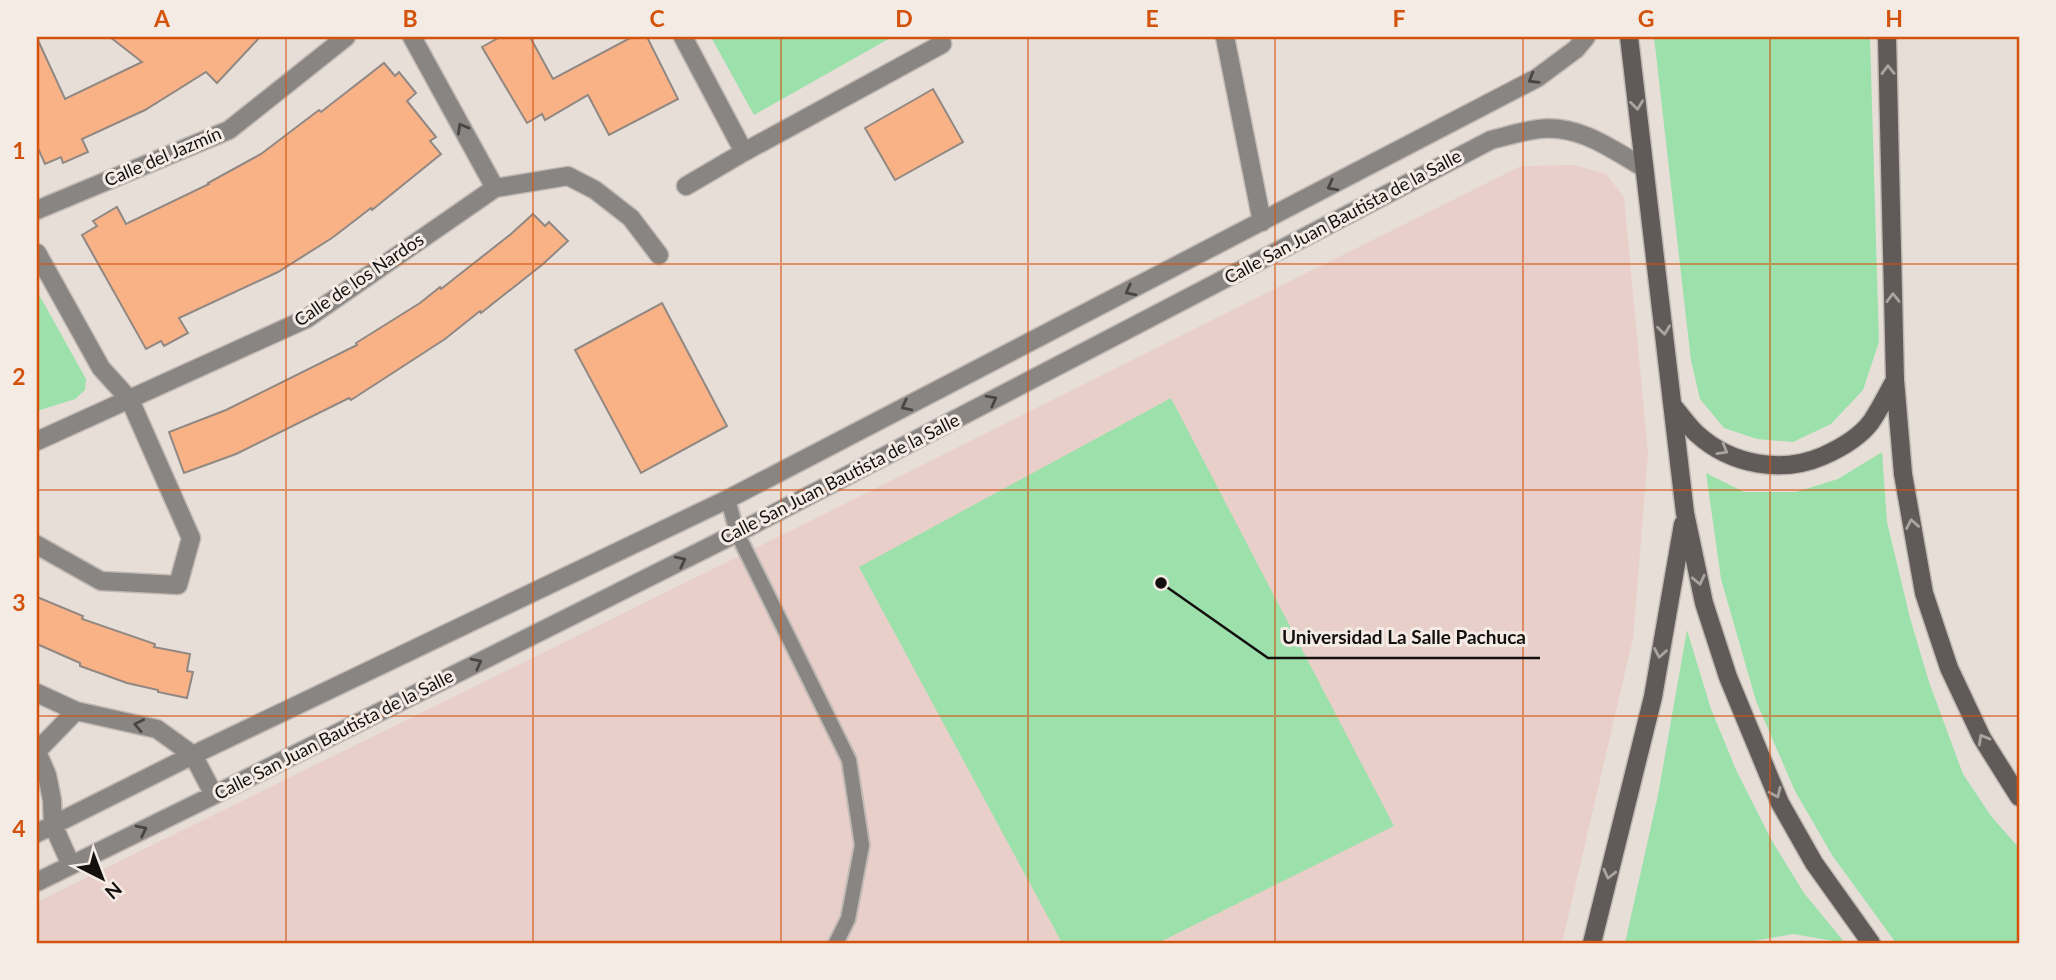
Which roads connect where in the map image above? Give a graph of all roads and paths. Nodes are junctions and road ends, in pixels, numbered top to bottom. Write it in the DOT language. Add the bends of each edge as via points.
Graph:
graph roads {
  1 [pos="346,37"];
  2 [pos="412,37"];
  3 [pos="683,37"];
  4 [pos="940,37"];
  5 [pos="1225,37"];
  6 [pos="1586,37"];
  7 [pos="1629,37"];
  8 [pos="1887,37"];
  9 [pos="744,152"];
  10 [pos="1644,168"];
  11 [pos="686,186"];
  12 [pos="495,188"];
  13 [pos="37,210"];
  14 [pos="1262,222"];
  15 [pos="37,253"];
  16 [pos="659,255"];
  17 [pos="1895,380"];
  18 [pos="130,400"];
  19 [pos="1673,406"];
  20 [pos="37,441"];
  21 [pos="728,499"];
  22 [pos="1685,513"];
  23 [pos="737,533"];
  24 [pos="37,545"];
  25 [pos="37,693"];
  26 [pos="76,711"];
  27 [pos="37,751"];
  28 [pos="193,755"];
  29 [pos="214,795"];
  30 [pos="2019,797"];
  31 [pos="45,829"];
  32 [pos="71,865"];
  33 [pos="37,881"];
  34 [pos="836,943"];
  35 [pos="1592,943"];
  36 [pos="1871,943"];
  1 -- 13 [label="street, Calle del Jazmín" via="229,130"];
  12 -- 2 [label="street, one-way"];
  3 -- 9 [label="street"];
  4 -- 9 [label="street" via="942,44"];
  5 -- 14 [label="street"];
  6 -- 14 [label="street, Calle San Juan Bautista de la Salle, one-way" via="1537,78"];
  7 -- 10 [label="main road, one-way"];
  17 -- 8 [label="main road, one-way"];
  9 -- 11 [label="street"];
  10 -- 19 [label="main road, one-way"];
  23 -- 10 [label="street, Calle San Juan Bautista de la Salle, one-way" via="1491,140 1541,128 1571,131 1596,139"];
  12 -- 16 [label="street, Calle de los Nardos" via="568,176 631,218"];
  12 -- 18 [label="street, Calle de los Nardos" via="306,319"];
  14 -- 21 [label="street, Calle San Juan Bautista de la Salle, one-way"];
  15 -- 18 [label="street" via="101,368"];
  19 -- 17 [label="main road, one-way" via="1698,435 1729,455 1755,464 1784,466 1844,447 1870,424"];
  30 -- 17 [label="main road, one-way" via="1976,727 1949,668 1924,593 1903,474"];
  18 -- 20 [label="street, Calle de los Nardos"];
  18 -- 24 [label="street" via="191,538 178,585 102,581"];
  19 -- 22 [label="main road"];
  21 -- 23 [label="lane"];
  21 -- 28 [label="street, Calle San Juan Bautista de la Salle"];
  22 -- 35 [label="main road, one-way" via="1653,697"];
  22 -- 36 [label="main road, one-way" via="1703,603 1769,779 1814,863"];
  29 -- 23 [label="street, Calle San Juan Bautista de la Salle, one-way"];
  23 -- 34 [label="lane" via="849,760 862,845 848,919"];
  25 -- 26 [label="street"];
  26 -- 27 [label="street"];
  28 -- 26 [label="street, one-way" via="157,729"];
  27 -- 31 [label="street" via="52,800"];
  28 -- 29 [label="street"];
  28 -- 31 [label="street, Calle San Juan Bautista de la Salle"];
  32 -- 29 [label="street, Calle San Juan Bautista de la Salle, one-way"];
  31 -- 32 [label="street"];
  32 -- 33 [label="street, Calle San Juan Bautista de la Salle"];
}
